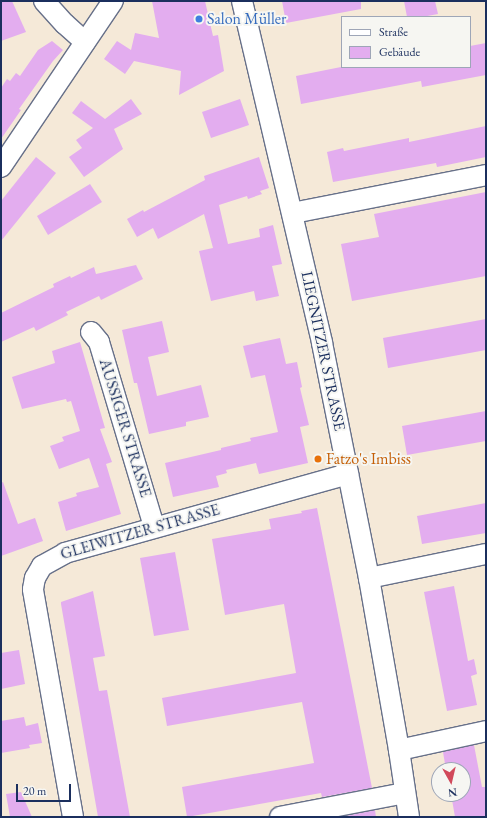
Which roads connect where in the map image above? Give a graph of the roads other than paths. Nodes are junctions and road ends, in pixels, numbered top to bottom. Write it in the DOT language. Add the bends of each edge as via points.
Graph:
graph roads {
  1 [pos="44,1"];
  2 [pos="113,1"];
  3 [pos="242,1"];
  4 [pos="85,42"];
  5 [pos="1,167"];
  6 [pos="486,175"];
  7 [pos="293,214"];
  8 [pos="92,332"];
  9 [pos="348,474"];
  10 [pos="154,527"];
  11 [pos="486,554"];
  12 [pos="369,578"];
  13 [pos="486,731"];
  14 [pos="399,750"];
  15 [pos="405,793"];
  16 [pos="73,817"];
  17 [pos="280,817"];
  18 [pos="409,817"];
  1 -- 4 [label="street"];
  2 -- 4 [label="street"];
  3 -- 7 [label="street, LIEGNITZER STRASSE"];
  4 -- 5 [label="street"];
  6 -- 7 [label="street"];
  7 -- 9 [label="street, LIEGNITZER STRASSE"];
  8 -- 10 [label="street, AUSSIGER STRASSE" via="99,342"];
  9 -- 10 [label="street, GLEIWITZER STRASSE"];
  9 -- 12 [label="street, LIEGNITZER STRASSE"];
  10 -- 16 [label="street, GLEIWITZER STRASSE" via="65,552 46,562 35,578 33,589"];
  11 -- 12 [label="street"];
  12 -- 14 [label="street, LIEGNITZER STRASSE"];
  13 -- 14 [label="street"];
  14 -- 15 [label="street, LIEGNITZER STRASSE"];
  15 -- 17 [label="street"];
  15 -- 18 [label="street, LIEGNITZER STRASSE"];
}
